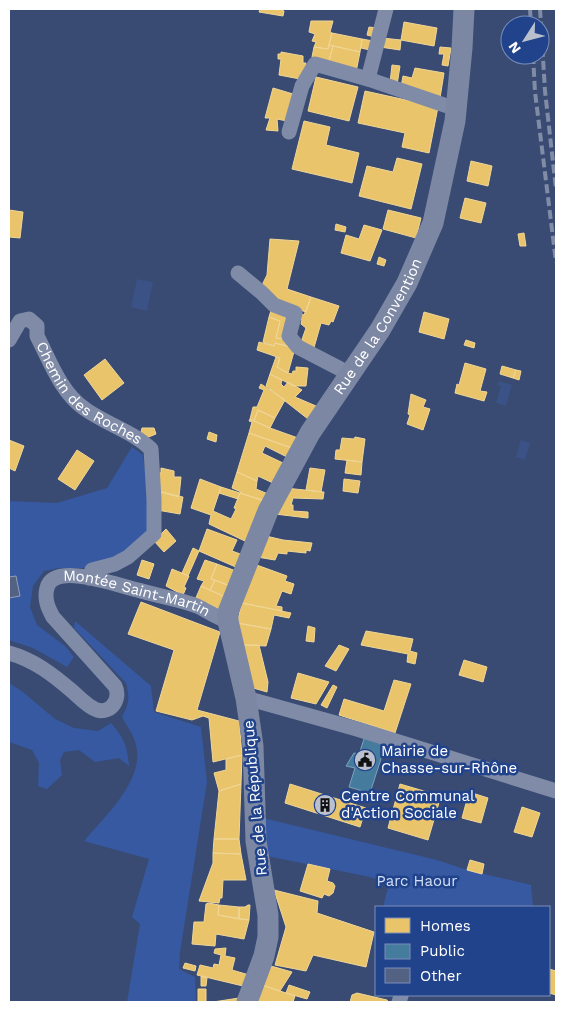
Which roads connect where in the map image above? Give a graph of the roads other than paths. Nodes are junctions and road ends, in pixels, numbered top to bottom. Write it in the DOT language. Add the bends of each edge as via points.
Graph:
graph roads {
  1 [pos="386,9"];
  2 [pos="464,9"];
  3 [pos="368,79"];
  4 [pos="456,108"];
  5 [pos="289,132"];
  6 [pos="238,273"];
  7 [pos="9,340"];
  8 [pos="350,374"];
  9 [pos="89,578"];
  10 [pos="228,621"];
  11 [pos="9,653"];
  12 [pos="246,698"];
  13 [pos="556,791"];
  14 [pos="246,1002"];
  1 -- 3 [label="street"];
  2 -- 4 [label="street, Rue de la Convention"];
  3 -- 4 [label="street"];
  3 -- 5 [label="street" via="315,64 302,86"];
  4 -- 8 [label="street, Rue de la Convention" via="433,223 407,283"];
  6 -- 8 [label="street" via="274,305 295,313 289,336 298,347"];
  7 -- 9 [label="street, Chemin des Roches" via="20,321 29,319 37,326 37,336 69,395 84,409 141,440 151,449 154,534 115,564 92,570"];
  8 -- 10 [label="street, Rue de la Convention" via="310,434 268,511 228,612"];
  9 -- 10 [label="street, Montée Saint-Martin" via="196,606"];
  9 -- 11 [label="street, Montée Saint-Martin" via="65,574 56,577 48,584 45,595 59,625 115,686 118,692 113,705 104,710 94,709 43,668"];
  10 -- 12 [label="street, Rue de la République"];
  12 -- 13 [label="street"];
  12 -- 14 [label="street, Rue de la République" via="253,746 256,841 268,915 268,937"];
}
